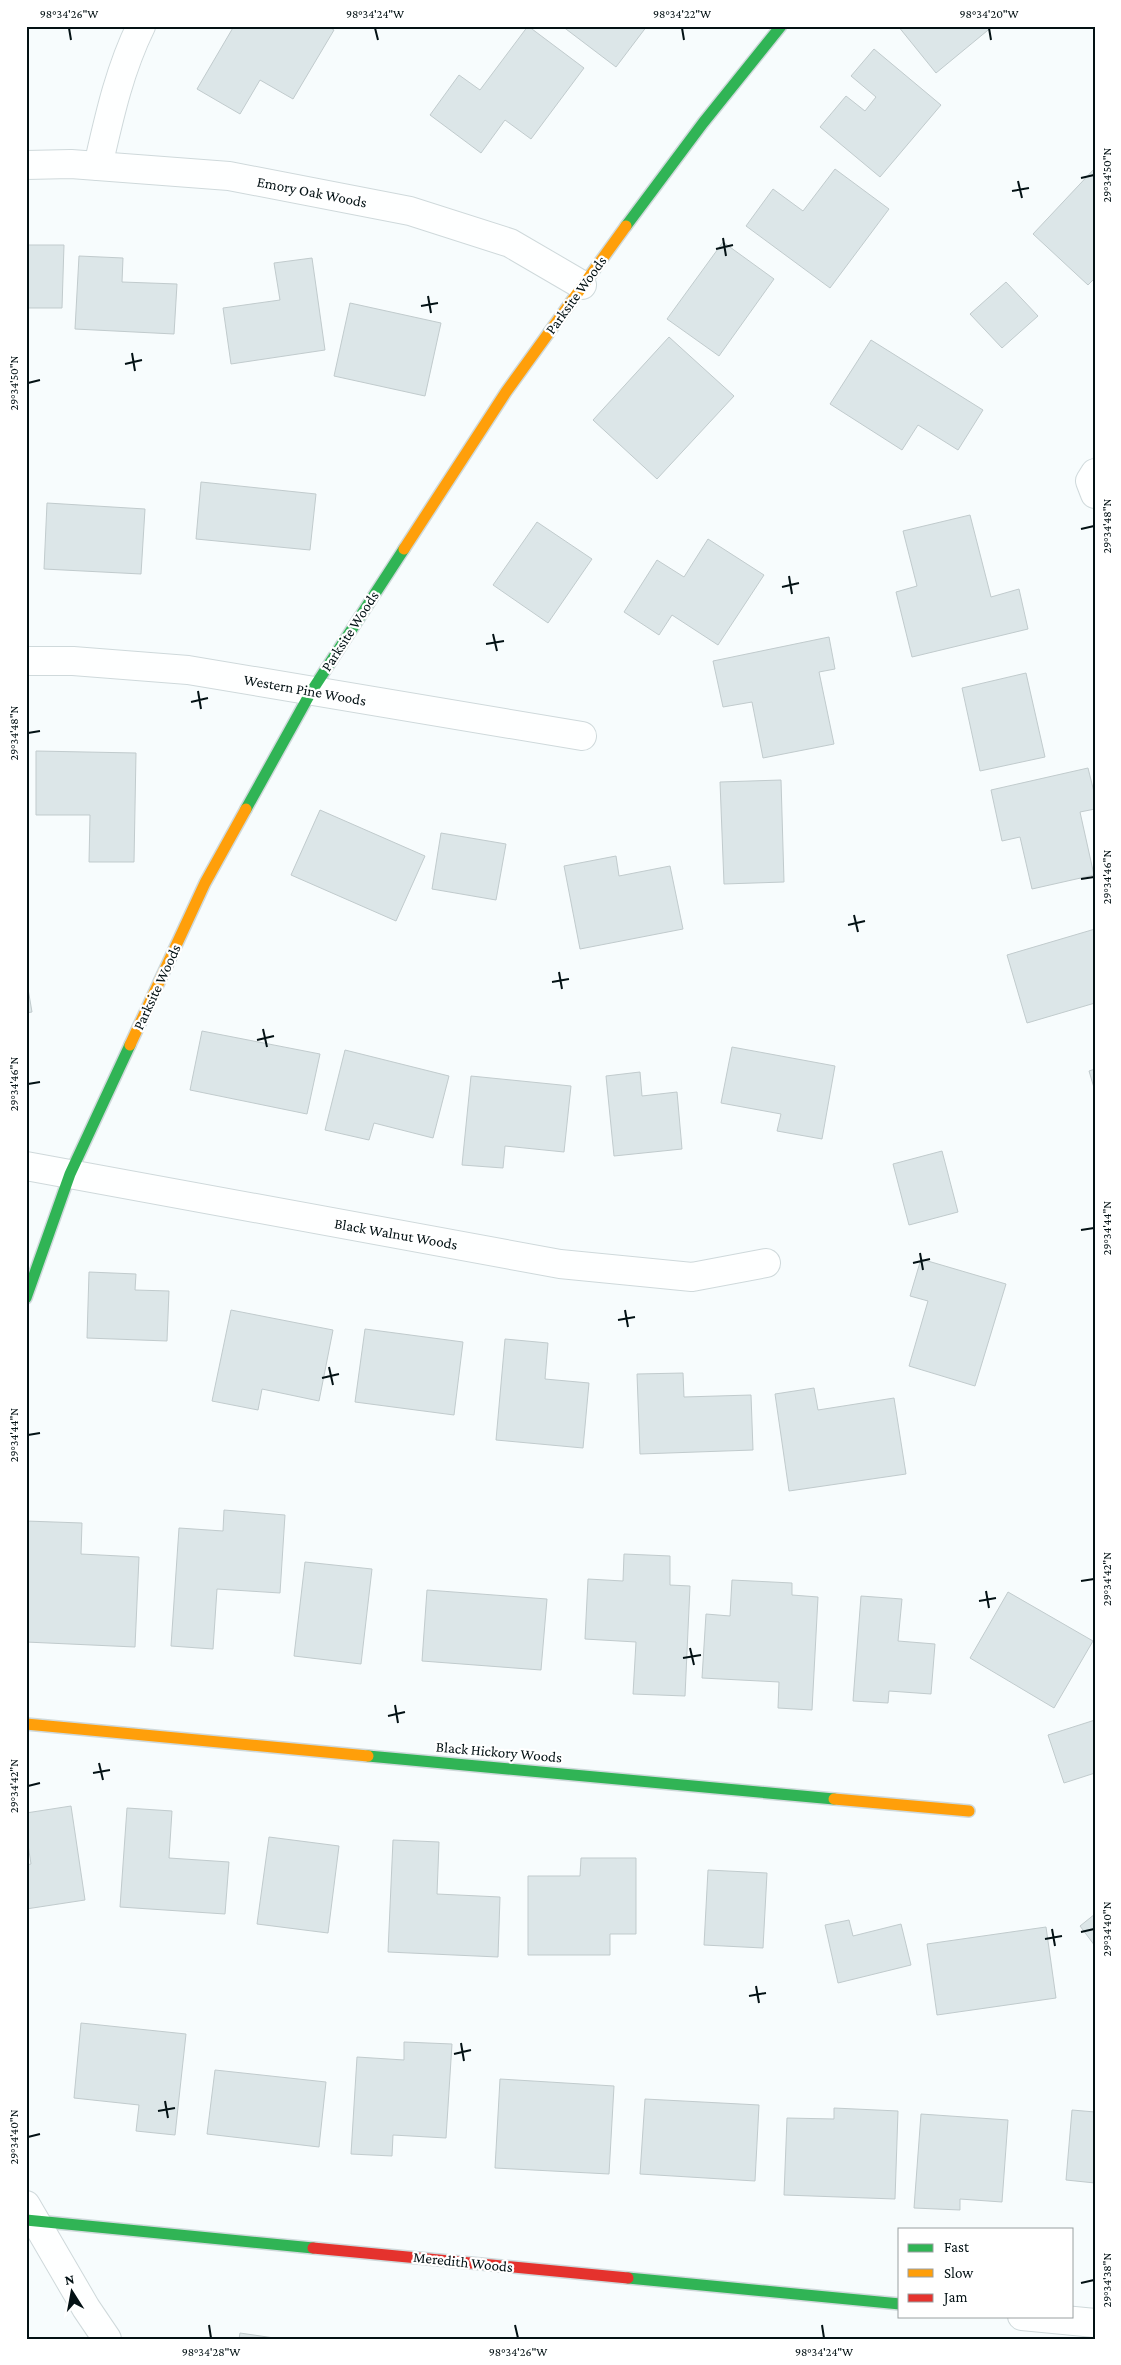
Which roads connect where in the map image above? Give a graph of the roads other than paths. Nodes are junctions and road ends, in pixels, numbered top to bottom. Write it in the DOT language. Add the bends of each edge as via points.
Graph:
graph roads {
  1 [pos="140,26"];
  2 [pos="781,26"];
  3 [pos="26,165"];
  4 [pos="98,166"];
  5 [pos="582,285"];
  6 [pos="26,661"];
  7 [pos="311,692"];
  8 [pos="582,736"];
  9 [pos="26,1166"];
  10 [pos="70,1174"];
  11 [pos="766,1264"];
  12 [pos="26,1298"];
  13 [pos="26,1724"];
  14 [pos="969,1811"];
  15 [pos="29,2215"];
  16 [pos="898,2304"];
  17 [pos="1043,2318"];
  18 [pos="1095,2323"];
  19 [pos="107,2339"];
  1 -- 4 [label="street" via="111,107"];
  2 -- 5 [label="street, Parksite Woods"];
  3 -- 4 [label="street, Emory Oak Woods"];
  4 -- 5 [label="street, Emory Oak Woods" via="229,176 410,211 510,243"];
  5 -- 7 [label="street, Parksite Woods" via="506,392"];
  6 -- 7 [label="street, Western Pine Woods" via="73,661 188,670"];
  7 -- 8 [label="street, Western Pine Woods"];
  7 -- 10 [label="street, Parksite Woods" via="205,883"];
  9 -- 10 [label="street, Black Walnut Woods"];
  10 -- 11 [label="street, Black Walnut Woods" via="560,1264 692,1277"];
  10 -- 12 [label="street, Parksite Woods"];
  13 -- 14 [label="street, Black Hickory Woods"];
  15 -- 16 [label="street, Meredith Woods"];
  15 -- 19 [label="street"];
  17 -- 18 [label="street"];
}
